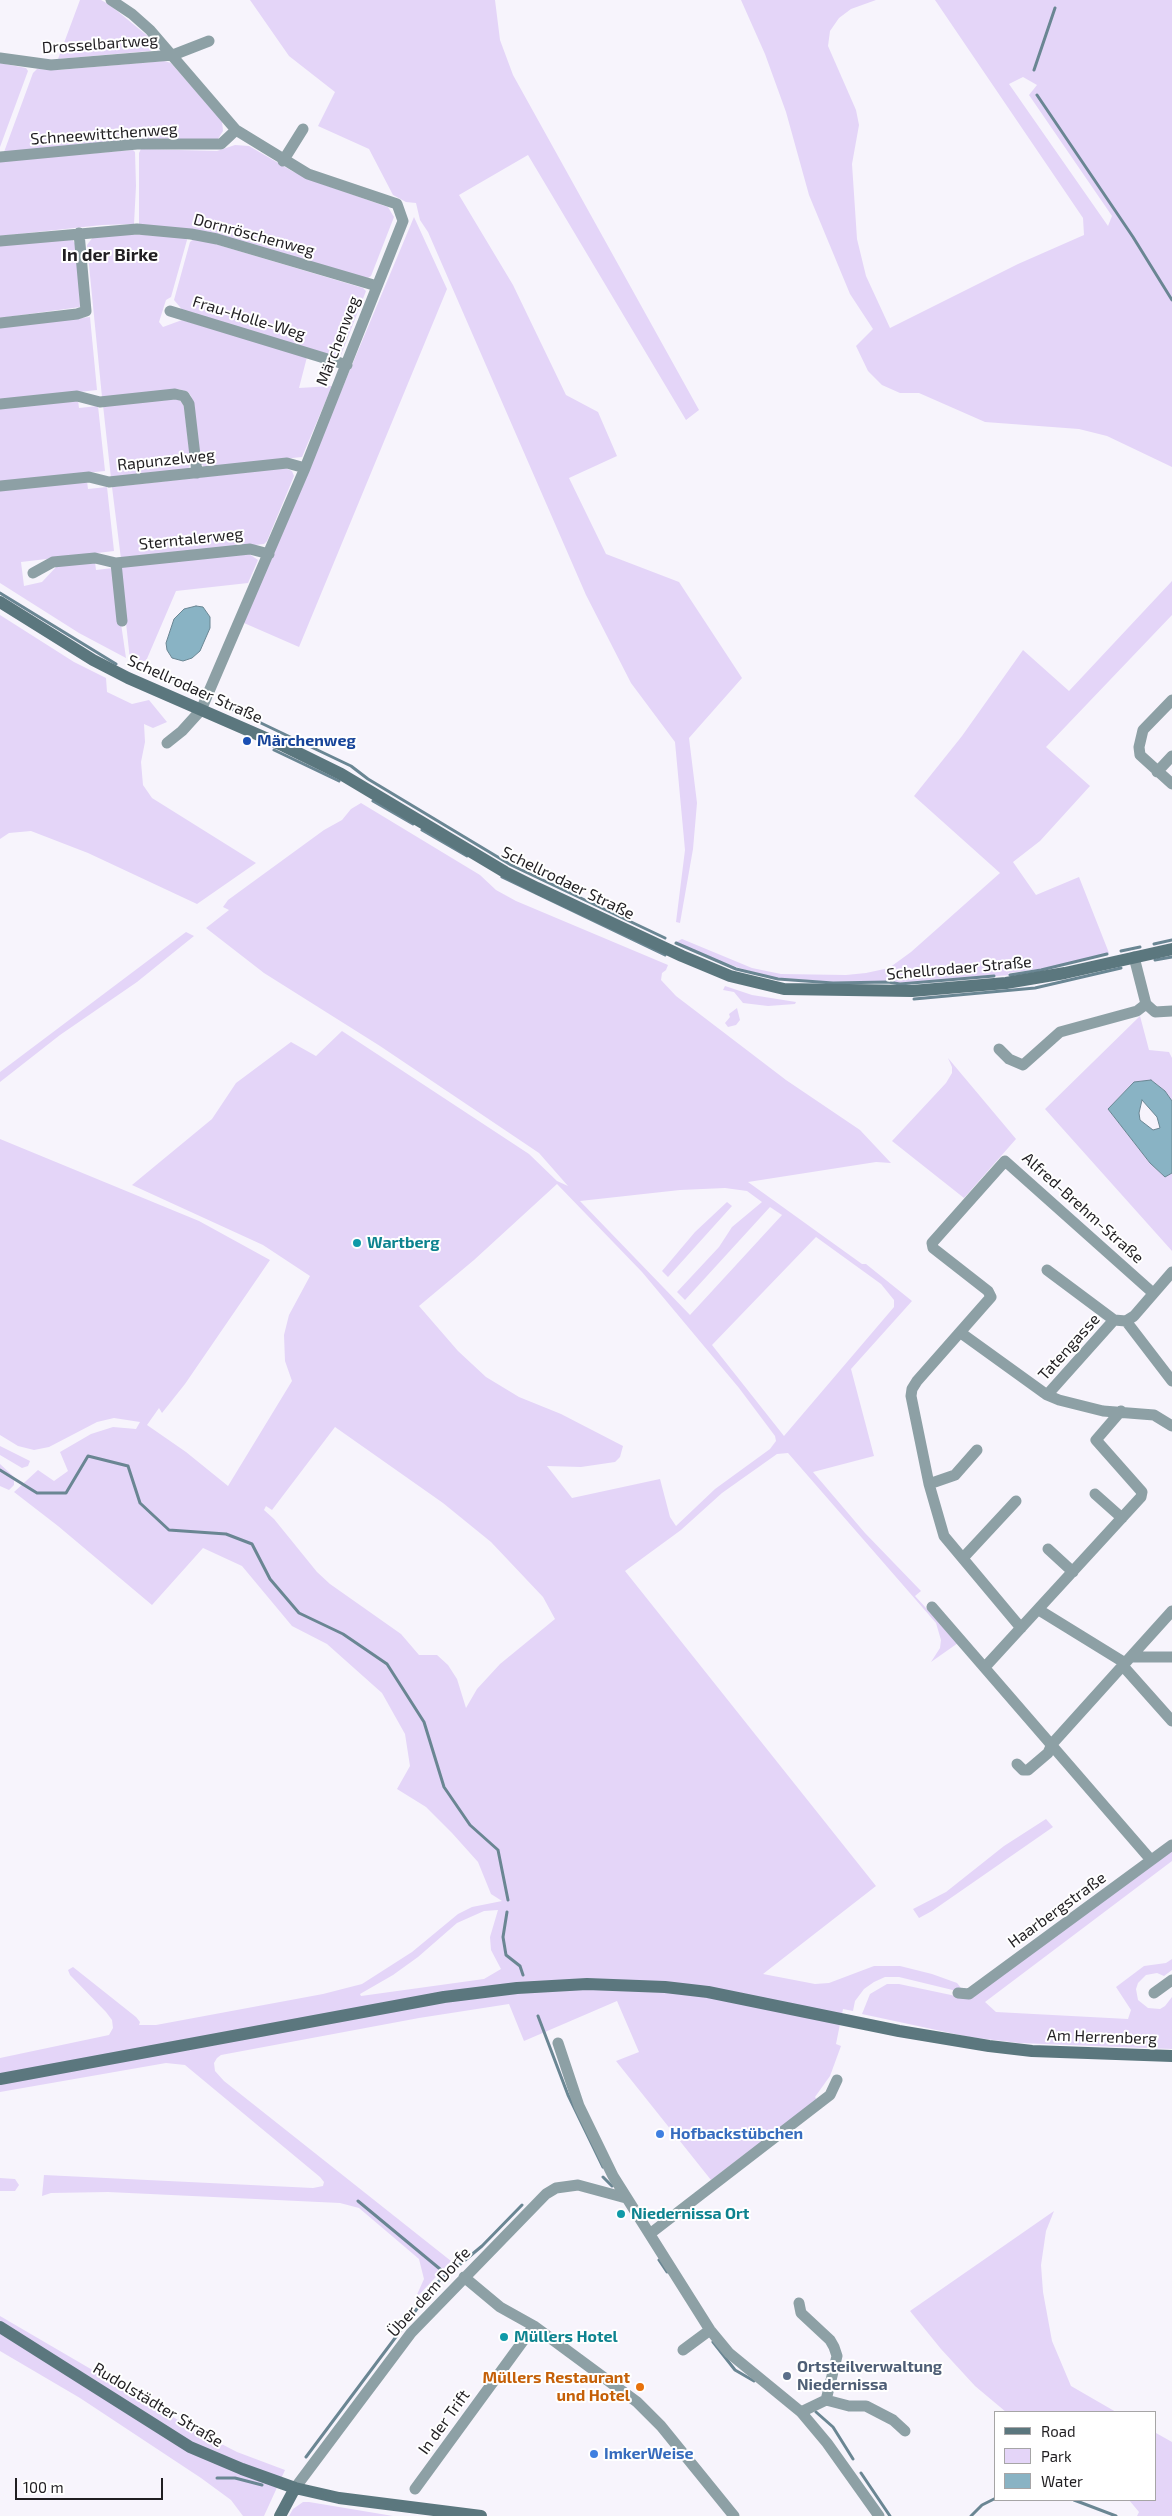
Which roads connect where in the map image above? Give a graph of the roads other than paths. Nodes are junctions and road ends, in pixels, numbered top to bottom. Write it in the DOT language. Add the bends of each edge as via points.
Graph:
graph roads {
  1 [pos="113,1"];
  2 [pos="209,41"];
  3 [pos="173,55"];
  4 [pos="0,58"];
  5 [pos="303,129"];
  6 [pos="236,130"];
  7 [pos="0,157"];
  8 [pos="283,161"];
  9 [pos="79,233"];
  10 [pos="0,240"];
  11 [pos="377,286"];
  12 [pos="170,311"];
  13 [pos="0,323"];
  14 [pos="347,365"];
  15 [pos="0,404"];
  16 [pos="305,468"];
  17 [pos="197,473"];
  18 [pos="0,486"];
  19 [pos="269,554"];
  20 [pos="116,563"];
  21 [pos="33,573"];
  22 [pos="0,602"];
  23 [pos="122,621"];
  24 [pos="1172,700"];
  25 [pos="202,710"];
  26 [pos="167,743"];
  27 [pos="1172,756"];
  28 [pos="1157,772"];
  29 [pos="1172,784"];
  30 [pos="1172,950"];
  31 [pos="1134,957"];
  32 [pos="1146,1004"];
  33 [pos="1172,1011"];
  34 [pos="999,1049"];
  35 [pos="1046,1270"];
  36 [pos="1172,1272"];
  37 [pos="1153,1293"];
  38 [pos="1120,1320"];
  39 [pos="961,1332"];
  40 [pos="1172,1381"];
  41 [pos="1047,1394"];
  42 [pos="1121,1412"];
  43 [pos="1172,1426"];
  44 [pos="977,1450"];
  45 [pos="929,1484"];
  46 [pos="1095,1494"];
  47 [pos="1016,1501"];
  48 [pos="1122,1518"];
  49 [pos="1048,1549"];
  50 [pos="963,1558"];
  51 [pos="1073,1572"];
  52 [pos="932,1607"];
  53 [pos="1039,1610"];
  54 [pos="1172,1611"];
  55 [pos="1021,1628"];
  56 [pos="1172,1657"];
  57 [pos="1126,1662"];
  58 [pos="985,1667"];
  59 [pos="1172,1721"];
  60 [pos="1052,1744"];
  61 [pos="1017,1764"];
  62 [pos="1172,1845"];
  63 [pos="1152,1860"];
  64 [pos="1172,1980"];
  65 [pos="958,1993"];
  66 [pos="1154,1993"];
  67 [pos="558,2042"];
  68 [pos="1172,2056"];
  69 [pos="0,2079"];
  70 [pos="837,2080"];
  71 [pos="626,2198"];
  72 [pos="651,2233"];
  73 [pos="464,2277"];
  74 [pos="799,2303"];
  75 [pos="534,2326"];
  76 [pos="0,2327"];
  77 [pos="710,2330"];
  78 [pos="683,2350"];
  79 [pos="826,2400"];
  80 [pos="801,2412"];
  81 [pos="905,2431"];
  82 [pos="295,2488"];
  83 [pos="415,2489"];
  84 [pos="457,2515"];
  85 [pos="280,2516"];
  86 [pos="481,2516"];
  87 [pos="734,2516"];
  88 [pos="879,2516"];
  1 -- 3 [label="street" via="138,19"];
  2 -- 3 [label="street, Drosselbartweg"];
  3 -- 4 [label="street, Drosselbartweg" via="50,65"];
  3 -- 6 [label="street"];
  5 -- 8 [label="street"];
  6 -- 7 [label="street, Schneewittchenweg" via="221,144 137,144"];
  6 -- 8 [label="street"];
  8 -- 11 [label="street, Märchenweg" via="308,174 397,204 404,221"];
  9 -- 10 [label="street, Dornröschenweg"];
  9 -- 11 [label="street, Dornröschenweg" via="136,229 191,234"];
  9 -- 13 [label="street" via="86,311"];
  11 -- 14 [label="street, Märchenweg"];
  12 -- 14 [label="street, Frau-Holle-Weg"];
  14 -- 16 [label="street, Märchenweg"];
  15 -- 17 [label="street" via="77,396 100,402 175,394 184,396 190,404"];
  16 -- 17 [label="street, Rapunzelweg" via="287,463"];
  16 -- 19 [label="street, Märchenweg"];
  17 -- 18 [label="street, Rapunzelweg" via="109,482 89,477"];
  19 -- 20 [label="street, Sterntalerweg" via="250,549"];
  19 -- 25 [label="street, Märchenweg"];
  20 -- 21 [label="street, Sterntalerweg" via="95,558 53,562"];
  20 -- 23 [label="street"];
  22 -- 25 [label="street, Schellrodaer Straße" via="93,660"];
  24 -- 28 [label="street" via="1143,730 1139,747 1140,755"];
  25 -- 26 [label="street"];
  25 -- 31 [label="street, Schellrodaer Straße" via="341,774 537,888 682,956 758,984 816,992 940,989 1006,984"];
  27 -- 28 [label="street"];
  28 -- 29 [label="street"];
  30 -- 31 [label="street, Schellrodaer Straße"];
  31 -- 32 [label="street"];
  32 -- 33 [label="street" via="1155,1012"];
  32 -- 34 [label="street" via="1137,1011 1060,1032 1023,1064 1009,1059"];
  35 -- 38 [label="street, Tatengasse"];
  36 -- 37 [label="street"];
  37 -- 38 [label="street" via="1134,1316"];
  37 -- 39 [label="street, Alfred-Brehm-Straße" via="1005,1161 931,1245 988,1291 991,1297"];
  38 -- 40 [label="street, Tatengasse"];
  38 -- 41 [label="street, Tatengasse"];
  39 -- 41 [label="street"];
  39 -- 45 [label="street, Alfred-Brehm-Straße" via="917,1381 910,1396"];
  41 -- 42 [label="street" via="1085,1407"];
  42 -- 43 [label="street" via="1154,1415"];
  42 -- 48 [label="street" via="1096,1440 1143,1494"];
  44 -- 45 [label="street" via="955,1475"];
  45 -- 50 [label="street, Alfred-Brehm-Straße" via="944,1536"];
  46 -- 48 [label="street"];
  47 -- 50 [label="street"];
  48 -- 51 [label="street"];
  49 -- 51 [label="street"];
  50 -- 55 [label="street, Alfred-Brehm-Straße"];
  51 -- 53 [label="street"];
  52 -- 58 [label="street"];
  53 -- 55 [label="street"];
  53 -- 57 [label="street"];
  54 -- 57 [label="street"];
  55 -- 58 [label="street"];
  56 -- 57 [label="street"];
  57 -- 59 [label="street"];
  57 -- 60 [label="street"];
  58 -- 60 [label="street"];
  60 -- 61 [label="street" via="1048,1753 1028,1770"];
  60 -- 63 [label="street"];
  62 -- 63 [label="street, Haarbergstraße"];
  63 -- 65 [label="street, Haarbergstraße" via="969,1994"];
  64 -- 66 [label="street"];
  67 -- 71 [label="street" via="582,2113"];
  68 -- 69 [label="street, Am Herrenberg" via="1032,2051 934,2037 708,1992 587,1984 444,1997"];
  70 -- 72 [label="street" via="830,2095"];
  71 -- 72 [label="street"];
  71 -- 73 [label="street, Über dem Dorfe" via="578,2185 556,2188 534,2204"];
  72 -- 77 [label="street"];
  73 -- 75 [label="street" via="500,2308"];
  73 -- 82 [label="street, Über dem Dorfe" via="412,2333"];
  74 -- 79 [label="street" via="801,2313 830,2340 837,2356"];
  75 -- 83 [label="street, In der Trift"];
  75 -- 87 [label="street" via="637,2402 661,2426"];
  76 -- 82 [label="street, Rudolstädter Straße" via="190,2447 242,2470"];
  77 -- 78 [label="street"];
  77 -- 80 [label="street" via="744,2367"];
  79 -- 80 [label="street"];
  79 -- 81 [label="street" via="849,2406 866,2406 893,2420"];
  80 -- 88 [label="street"];
  82 -- 84 [label="street, Rudolstädter Straße" via="339,2498"];
  82 -- 85 [label="street"];
  84 -- 86 [label="street, Rudolstädter Straße"];
}
